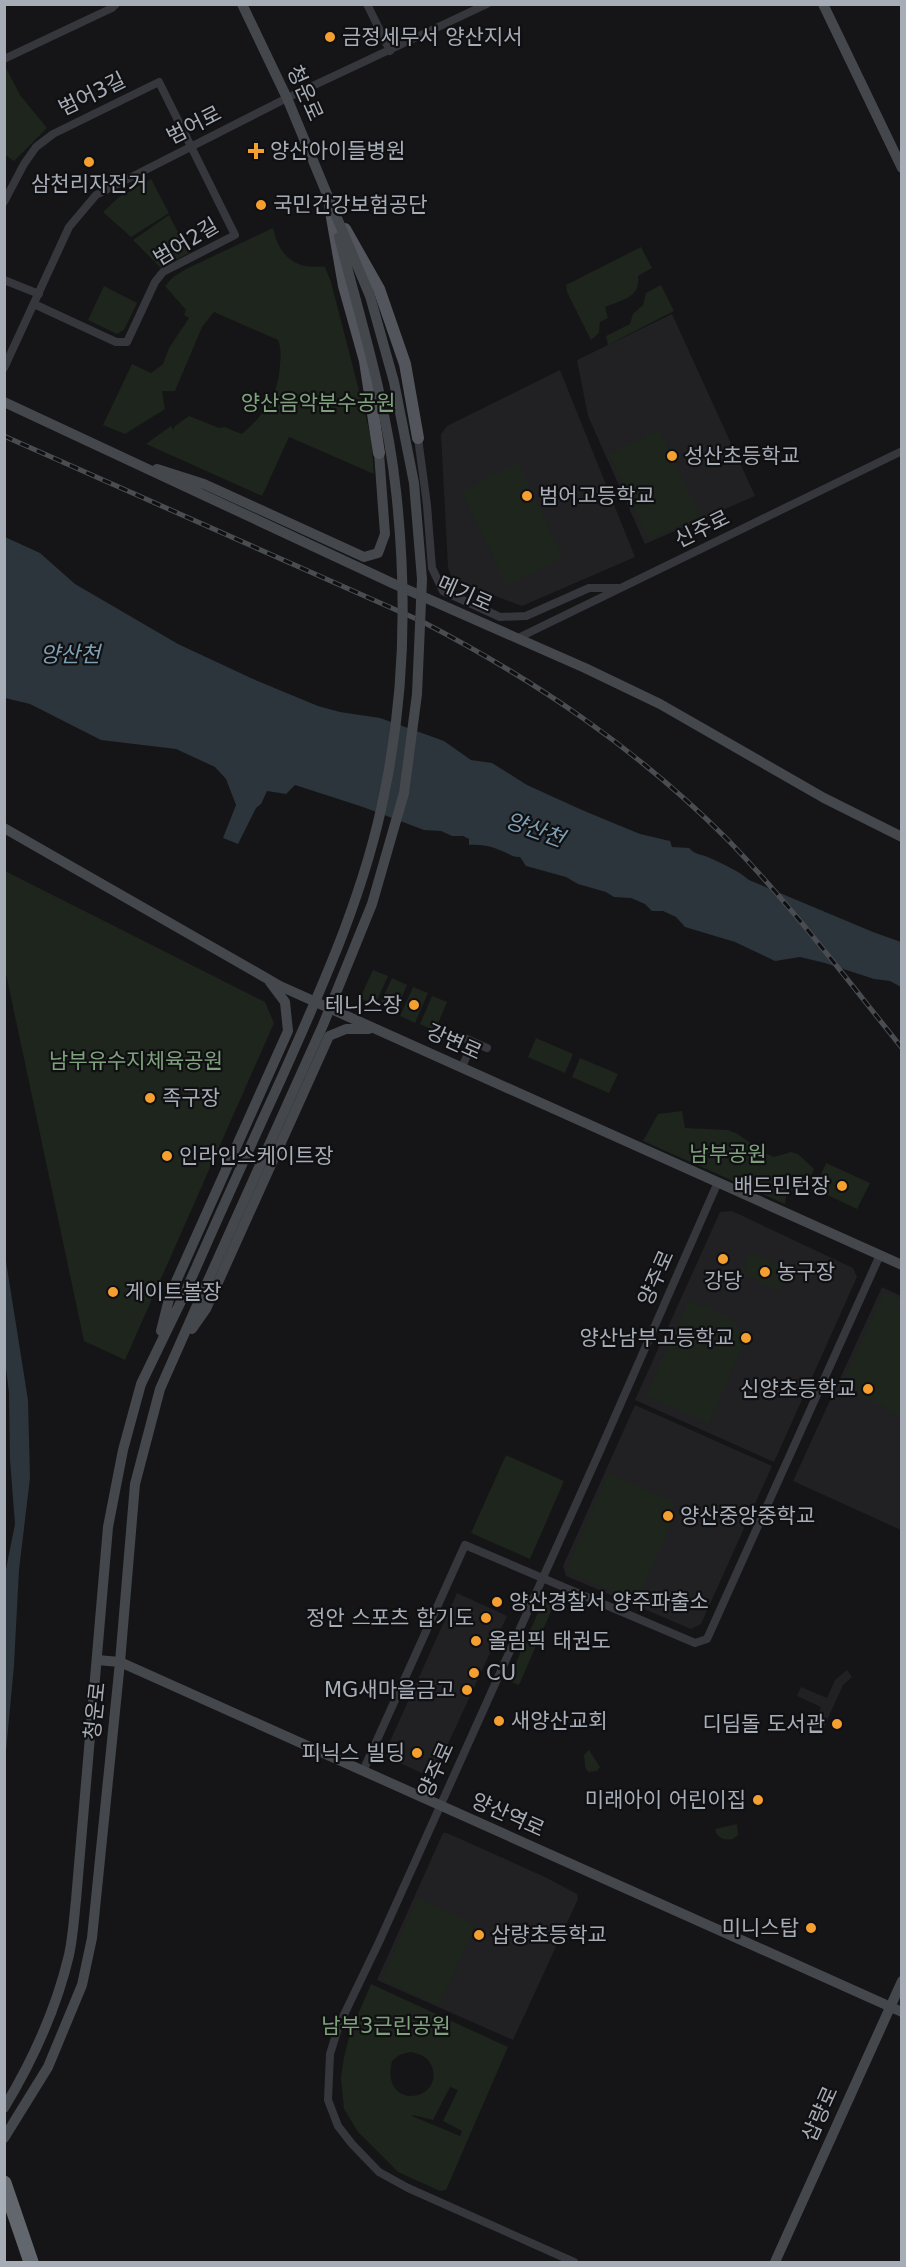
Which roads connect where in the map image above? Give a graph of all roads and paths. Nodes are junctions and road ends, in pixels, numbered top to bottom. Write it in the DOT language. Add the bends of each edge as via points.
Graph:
graph roads {
  1 [pos="116,4"];
  2 [pos="242,4"];
  3 [pos="367,4"];
  4 [pos="487,4"];
  5 [pos="823,4"];
  6 [pos="390,51"];
  7 [pos="4,59"];
  8 [pos="287,98"];
  9 [pos="190,147"];
  10 [pos="902,168"];
  11 [pos="329,199"];
  12 [pos="4,202"];
  13 [pos="4,280"];
  14 [pos="39,294"];
  15 [pos="34,304"];
  16 [pos="4,368"];
  17 [pos="4,402"];
  18 [pos="418,438"];
  19 [pos="902,451"];
  20 [pos="379,453"];
  21 [pos="116,456"];
  22 [pos="621,588"];
  23 [pos="518,638"];
  24 [pos="4,828"];
  25 [pos="902,837"];
  26 [pos="268,979"];
  27 [pos="374,1029"];
  28 [pos="462,1036"];
  29 [pos="473,1042"];
  30 [pos="487,1048"];
  31 [pos="462,1067"];
  32 [pos="718,1182"];
  33 [pos="880,1255"];
  34 [pos="902,1265"];
  35 [pos="156,1352"];
  36 [pos="176,1352"];
  37 [pos="543,1579"];
  38 [pos="97,1660"];
  39 [pos="120,1662"];
  40 [pos="363,1771"];
  41 [pos="439,1805"];
  42 [pos="902,1981"];
  43 [pos="890,2007"];
  44 [pos="902,2012"];
  45 [pos="4,2107"];
  46 [pos="4,2140"];
  47 [pos="4,2183"];
  48 [pos="4,2196"];
  49 [pos="13,2222"];
  50 [pos="19,2262"];
  51 [pos="31,2262"];
  52 [pos="574,2262"];
  53 [pos="775,2262"];
  1 -- 7 [label="street"];
  2 -- 8 [label="main road, 청운로"];
  3 -- 6 [label="street"];
  4 -- 6 [label="street, 범어로"];
  5 -- 10 [label="main road"];
  6 -- 8 [label="street, 범어로"];
  8 -- 9 [label="street, 범어로"];
  8 -- 11 [label="main road, 청운로"];
  9 -- 12 [label="street, 범어3길" via="159,82 53,134 36,147"];
  9 -- 14 [label="street, 범어로" via="96,195 69,227"];
  9 -- 15 [label="street, 범어2길" via="235,236 163,272 127,342 116,342"];
  11 -- 18 [label="main road" via="379,289 405,364"];
  11 -- 20 [label="main road" via="344,286 365,361"];
  11 -- 35 [label="main road, 청운로, bridge" via="379,386 396,490 403,579 401,693 385,792 356,900 308,1018"];
  11 -- 36 [label="main road, 청운로, bridge" via="370,296 394,382 414,483 422,579 417,694 404,793 372,904 323,1025"];
  13 -- 14 [label="street"];
  14 -- 15 [label="street, 범어로"];
  15 -- 16 [label="street, 범어로"];
  17 -- 21 [label="main road, 메기로"];
  18 -- 22 [label="street" via="432,568 443,591 500,617 526,616 590,588"];
  19 -- 22 [label="street, 신주로"];
  20 -- 21 [label="main road" via="385,534 378,553 364,557 204,484"];
  21 -- 23 [label="main road, 메기로"];
  22 -- 23 [label="street, 신주로"];
  23 -- 25 [label="main road, 메기로" via="660,704 824,798"];
  24 -- 26 [label="main road, 강변로"];
  26 -- 27 [label="main road, 강변로"];
  26 -- 35 [label="main road" via="285,1002 288,1031 170,1295"];
  27 -- 31 [label="main road, 강변로"];
  27 -- 36 [label="main road" via="345,1029 329,1036 206,1309"];
  28 -- 29 [label="street"];
  29 -- 30 [label="street"];
  29 -- 31 [label="street"];
  31 -- 32 [label="main road, 강변로"];
  32 -- 33 [label="main road, 강변로"];
  32 -- 37 [label="street, 양주로"];
  33 -- 34 [label="main road, 강변로"];
  33 -- 37 [label="street" via="707,1640 695,1643"];
  35 -- 38 [label="main road, 청운로" via="141,1384 108,1527"];
  36 -- 39 [label="main road, 청운로" via="160,1389 135,1484"];
  37 -- 40 [label="street" via="465,1545"];
  37 -- 41 [label="street, 양주로"];
  38 -- 39 [label="main road, 양산역로"];
  38 -- 45 [label="main road, 청운로" via="69,1952 40,2041"];
  39 -- 40 [label="main road, 양산역로"];
  39 -- 46 [label="main road, 청운로" via="92,1938 82,1985 48,2067"];
  40 -- 41 [label="main road, 양산역로"];
  41 -- 43 [label="main road, 양산역로"];
  41 -- 52 [label="street, 양주로" via="339,2025 330,2054 328,2100 338,2126 378,2172"];
  42 -- 43 [label="main road, 삽량로"];
  43 -- 44 [label="main road, 양산역로"];
  43 -- 53 [label="main road, 삽량로"];
  47 -- 49 [label="highway"];
  48 -- 49 [label="highway"];
  49 -- 50 [label="highway"];
  49 -- 51 [label="highway"];
}
